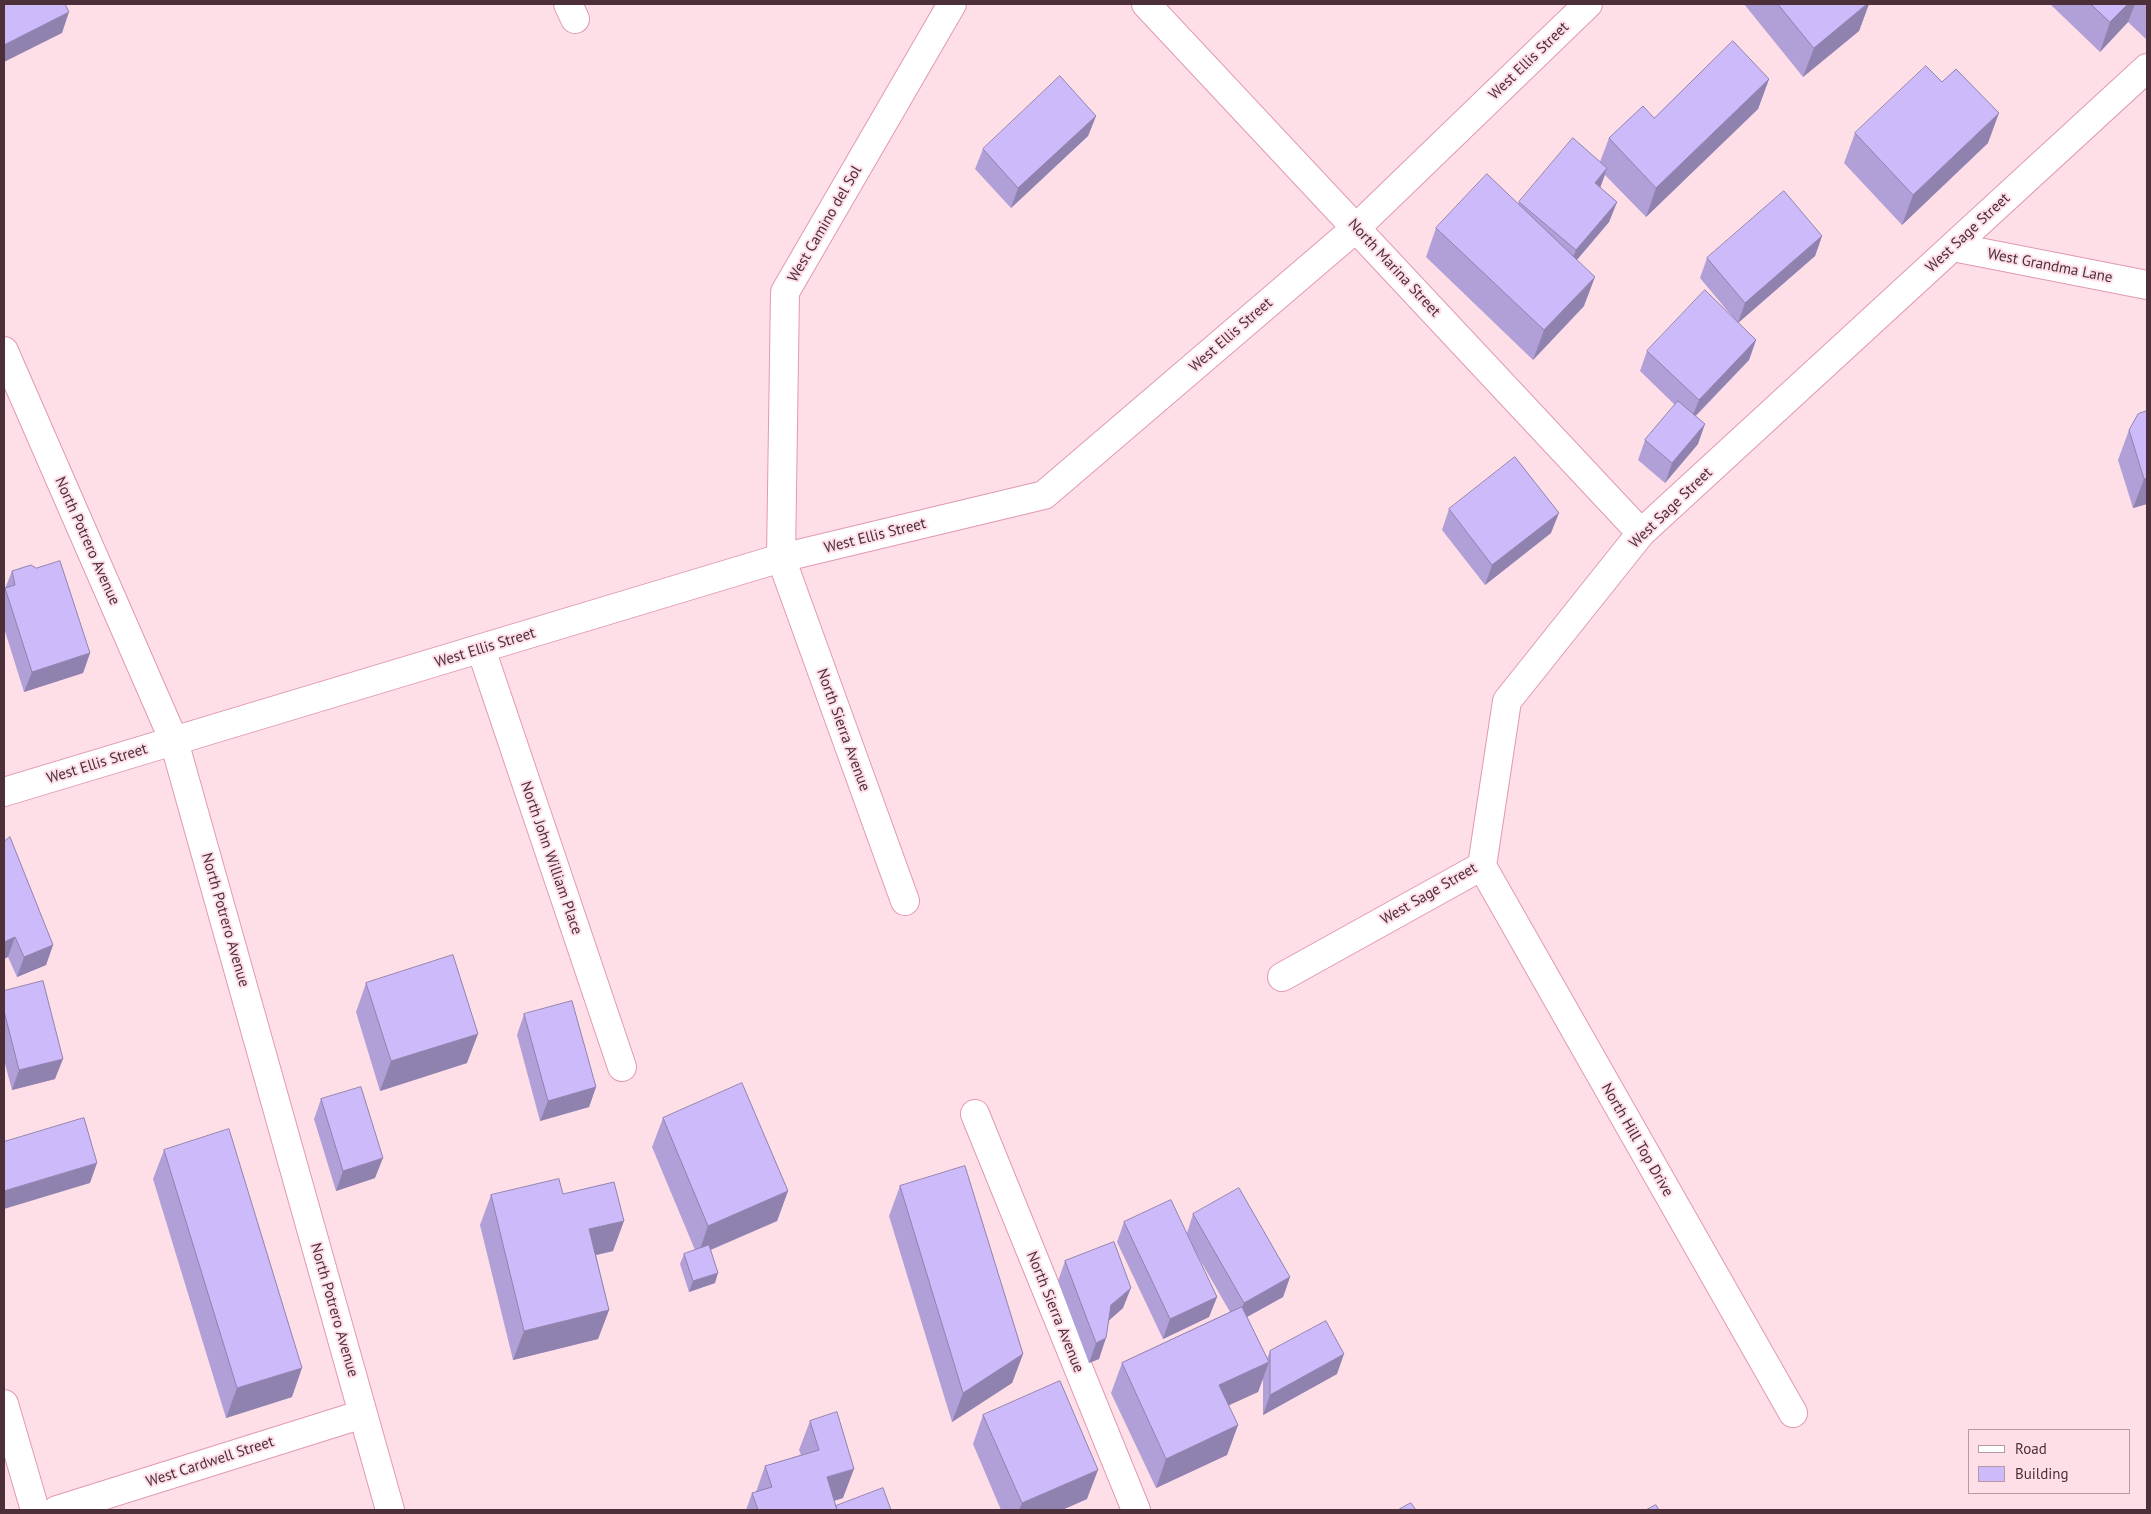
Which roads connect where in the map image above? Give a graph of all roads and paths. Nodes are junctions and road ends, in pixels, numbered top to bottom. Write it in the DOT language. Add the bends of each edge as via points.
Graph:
graph roads {
  1 [pos="952,4"];
  2 [pos="1146,4"];
  3 [pos="1588,4"];
  4 [pos="2147,68"];
  5 [pos="1356,228"];
  6 [pos="1954,247"];
  7 [pos="2147,285"];
  8 [pos="4,351"];
  9 [pos="1641,533"];
  10 [pos="782,558"];
  11 [pos="481,649"];
  12 [pos="174,740"];
  13 [pos="4,792"];
  14 [pos="1482,866"];
  15 [pos="905,902"];
  16 [pos="1282,977"];
  17 [pos="622,1067"];
  18 [pos="975,1114"];
  19 [pos="4,1404"];
  20 [pos="1793,1413"];
  21 [pos="363,1414"];
  22 [pos="35,1510"];
  23 [pos="57,1510"];
  24 [pos="390,1510"];
  25 [pos="1136,1510"];
  1 -- 10 [label="street, West Camino del Sol" via="786,292"];
  2 -- 5 [label="street, North Marina Street"];
  3 -- 5 [label="street, West Ellis Street"];
  4 -- 6 [label="street, West Sage Street"];
  5 -- 9 [label="street, North Marina Street"];
  5 -- 10 [label="street, West Ellis Street" via="1044,495"];
  6 -- 7 [label="street, West Grandma Lane"];
  6 -- 9 [label="street, West Sage Street"];
  8 -- 12 [label="street, North Potrero Avenue"];
  9 -- 14 [label="street, West Sage Street" via="1507,700"];
  10 -- 11 [label="street, West Ellis Street"];
  10 -- 15 [label="street, North Sierra Avenue"];
  11 -- 12 [label="street, West Ellis Street"];
  11 -- 17 [label="street, North John William Place"];
  12 -- 13 [label="street, West Ellis Street"];
  12 -- 21 [label="street, North Potrero Avenue"];
  14 -- 16 [label="street, West Sage Street"];
  14 -- 20 [label="street, North Hill Top Drive"];
  18 -- 25 [label="street, North Sierra Avenue"];
  19 -- 22 [label="street"];
  21 -- 23 [label="street, West Cardwell Street"];
  21 -- 24 [label="street, North Potrero Avenue"];
}
